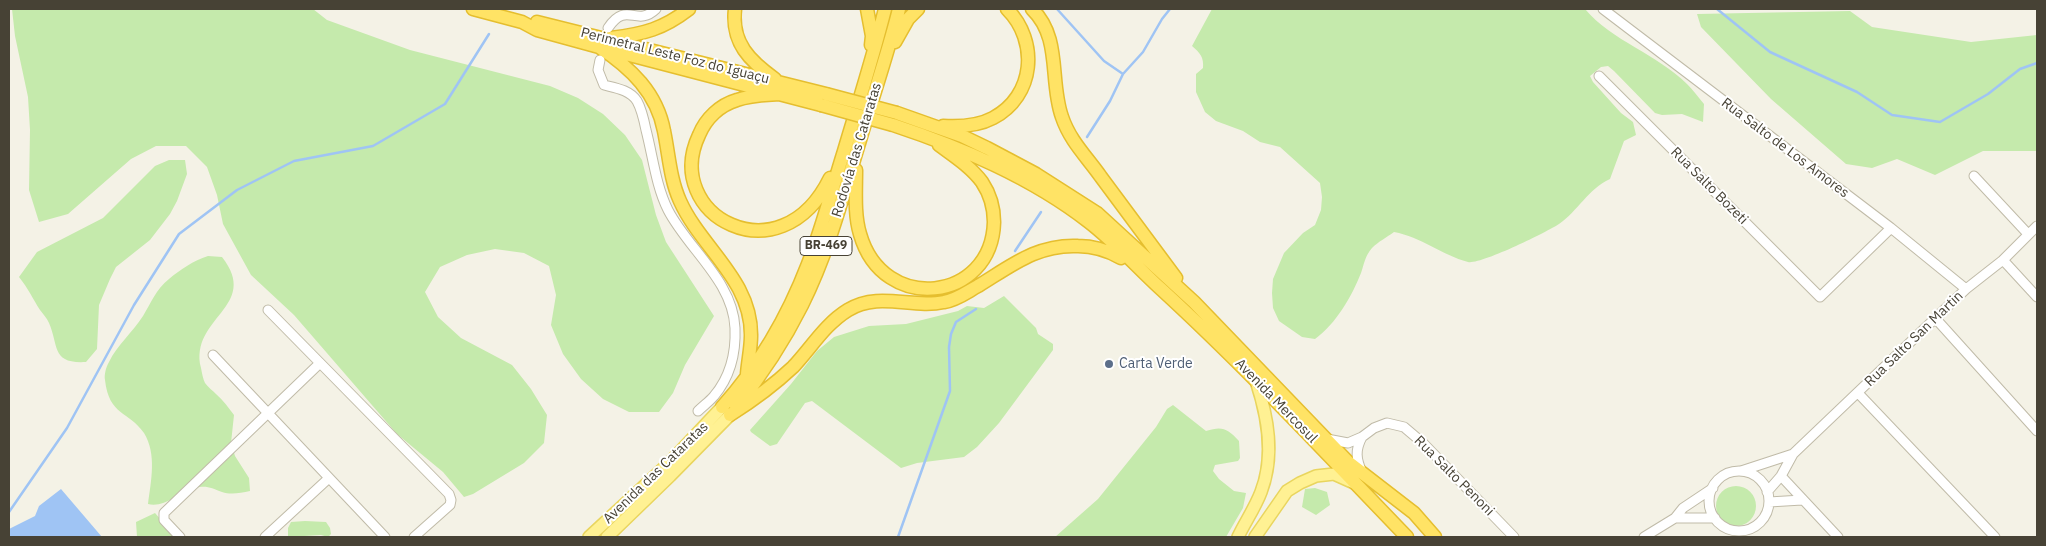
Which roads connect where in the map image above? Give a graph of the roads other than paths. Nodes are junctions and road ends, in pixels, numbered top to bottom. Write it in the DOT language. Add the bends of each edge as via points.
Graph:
graph roads {
  1 [pos="473,9"];
  2 [pos="656,9"];
  3 [pos="689,9"];
  4 [pos="735,9"];
  5 [pos="867,9"];
  6 [pos="885,9"];
  7 [pos="899,9"];
  8 [pos="918,9"];
  9 [pos="1007,9"];
  10 [pos="1032,9"];
  11 [pos="1603,9"];
  12 [pos="603,44"];
  13 [pos="885,59"];
  14 [pos="868,70"];
  15 [pos="1599,76"];
  16 [pos="780,89"];
  17 [pos="926,130"];
  18 [pos="847,139"];
  19 [pos="856,155"];
  20 [pos="1974,176"];
  21 [pos="2037,226"];
  22 [pos="1891,228"];
  23 [pos="2028,234"];
  24 [pos="2003,260"];
  25 [pos="1140,270"];
  26 [pos="1966,289"];
  27 [pos="2037,297"];
  28 [pos="1194,302"];
  29 [pos="268,310"];
  30 [pos="1936,319"];
  31 [pos="213,355"];
  32 [pos="319,364"];
  33 [pos="746,376"];
  34 [pos="1256,381"];
  35 [pos="1858,393"];
  36 [pos="698,411"];
  37 [pos="726,411"];
  38 [pos="267,413"];
  39 [pos="2037,431"];
  40 [pos="1362,437"];
  41 [pos="1326,438"];
  42 [pos="1793,454"];
  43 [pos="1740,471"];
  44 [pos="1782,476"];
  45 [pos="329,478"];
  46 [pos="1359,479"];
  47 [pos="1713,488"];
  48 [pos="1768,497"];
  49 [pos="1802,500"];
  50 [pos="1675,518"];
  51 [pos="1715,518"];
  52 [pos="1726,533"];
  53 [pos="180,537"];
  54 [pos="265,537"];
  55 [pos="385,537"];
  56 [pos="414,537"];
  57 [pos="589,537"];
  58 [pos="607,537"];
  59 [pos="1238,537"];
  60 [pos="1255,537"];
  61 [pos="1407,537"];
  62 [pos="1436,537"];
  63 [pos="1514,537"];
  64 [pos="1644,537"];
  65 [pos="1838,537"];
  66 [pos="1995,537"];
  1 -- 12 [label="highway, Perimetral Leste Foz do Iguaçu" via="522,22 537,30"];
  2 -- 12 [label="street" via="642,14 620,12 614,16"];
  3 -- 12 [label="highway" via="651,32"];
  4 -- 16 [label="highway" via="736,31 743,49"];
  5 -- 14 [label="highway" via="872,36"];
  6 -- 14 [label="highway, Rodovía das Cataratas / BR-469"];
  7 -- 13 [label="highway, Rodovía das Cataratas / BR-469"];
  8 -- 13 [label="highway" via="908,19"];
  9 -- 17 [label="highway" via="1022,28 1028,45 1028,71 1018,95 1007,108 984,122"];
  10 -- 28 [label="highway" via="1048,30 1061,116 1074,143"];
  11 -- 22 [label="street, Rua Salto de Los Amores"];
  12 -- 16 [label="highway, Perimetral Leste Foz do Iguaçu"];
  12 -- 33 [label="highway" via="630,69 650,94 662,121 681,204 739,287 752,336"];
  12 -- 36 [label="street" via="598,70 604,84 630,93 640,106 664,202 722,287 731,310 735,327 729,369 714,397"];
  13 -- 19 [label="highway, Rodovía das Cataratas / BR-469"];
  14 -- 18 [label="highway, Rodovía das Cataratas / BR-469"];
  15 -- 22 [label="street, Rua Salto Bozeti" via="1820,296"];
  16 -- 17 [label="highway, Perimetral Leste Foz do Iguaçu, bridge"];
  16 -- 18 [label="highway" via="729,103 709,119 696,140 692,165 697,189 710,210 723,220 738,228 763,231 780,228 794,220 813,204 824,189"];
  17 -- 19 [label="highway" via="970,168 982,182 993,208 992,235 986,252 969,274 947,286 921,289 904,286 889,277 871,258 858,225"];
  17 -- 25 [label="highway" via="1051,197 1090,223"];
  17 -- 28 [label="highway" via="987,148 1077,200 1097,214"];
  18 -- 33 [label="highway, Rodovía das Cataratas / BR-469" via="809,264 786,314"];
  19 -- 37 [label="highway, Rodovía das Cataratas / BR-469" via="825,250 802,305 755,384"];
  20 -- 23 [label="street"];
  21 -- 23 [label="street, Rua Salto San Martin"];
  22 -- 26 [label="street, Rua Salto de Los Amores"];
  23 -- 24 [label="street, Rua Salto San Martin"];
  24 -- 26 [label="street, Rua Salto San Martin"];
  24 -- 27 [label="street"];
  25 -- 34 [label="highway, Avenida Mercosul"];
  25 -- 37 [label="highway" via="1105,250 1092,246 1060,245 1023,258 957,298 944,302 927,304 882,300 858,304 830,324 792,368 752,400"];
  26 -- 30 [label="street, Rua Salto San Martin"];
  28 -- 41 [label="highway, Avenida Mercosul"];
  29 -- 32 [label="street"];
  30 -- 35 [label="street, Rua Salto San Martin"];
  30 -- 39 [label="street"];
  31 -- 38 [label="street"];
  32 -- 38 [label="street"];
  32 -- 56 [label="street" via="448,494 450,505"];
  33 -- 37 [label="highway, Rodovía das Cataratas / BR-469"];
  34 -- 46 [label="highway, Avenida Mercosul"];
  34 -- 59 [label="main road" via="1268,427 1267,474"];
  35 -- 42 [label="street, Rua Salto San Martin"];
  35 -- 66 [label="street"];
  37 -- 57 [label="main road, Avenida das Cataratas"];
  37 -- 58 [label="main road, Avenida das Cataratas" via="670,476"];
  38 -- 45 [label="street"];
  38 -- 53 [label="street" via="164,513 164,520"];
  40 -- 41 [label="street, Rua Salto Penoni" via="1348,443"];
  40 -- 46 [label="street" via="1356,454"];
  40 -- 63 [label="street, Rua Salto Penoni" via="1387,423 1404,427"];
  41 -- 46 [label="highway, Avenida Mercosul"];
  42 -- 43 [label="street, Rua Salto San Martin"];
  42 -- 44 [label="street, Rua Salto San Martin"];
  43 -- 47 [label="street" via="1722,477"];
  43 -- 48 [label="street" via="1759,479"];
  44 -- 48 [label="street, Rua Salto San Martin"];
  44 -- 49 [label="street"];
  45 -- 54 [label="street"];
  45 -- 55 [label="street"];
  46 -- 60 [label="main road" via="1334,474 1316,476 1300,483 1287,492"];
  46 -- 61 [label="highway, Avenida Mercosul"];
  46 -- 62 [label="highway, Avenida Mercosul" via="1414,513"];
  47 -- 50 [label="street" via="1683,508"];
  47 -- 51 [label="street" via="1709,503"];
  48 -- 49 [label="street"];
  48 -- 52 [label="street" via="1767,511 1756,526"];
  49 -- 65 [label="street"];
  50 -- 51 [label="street"];
  50 -- 64 [label="street"];
  51 -- 52 [label="street"];
}
